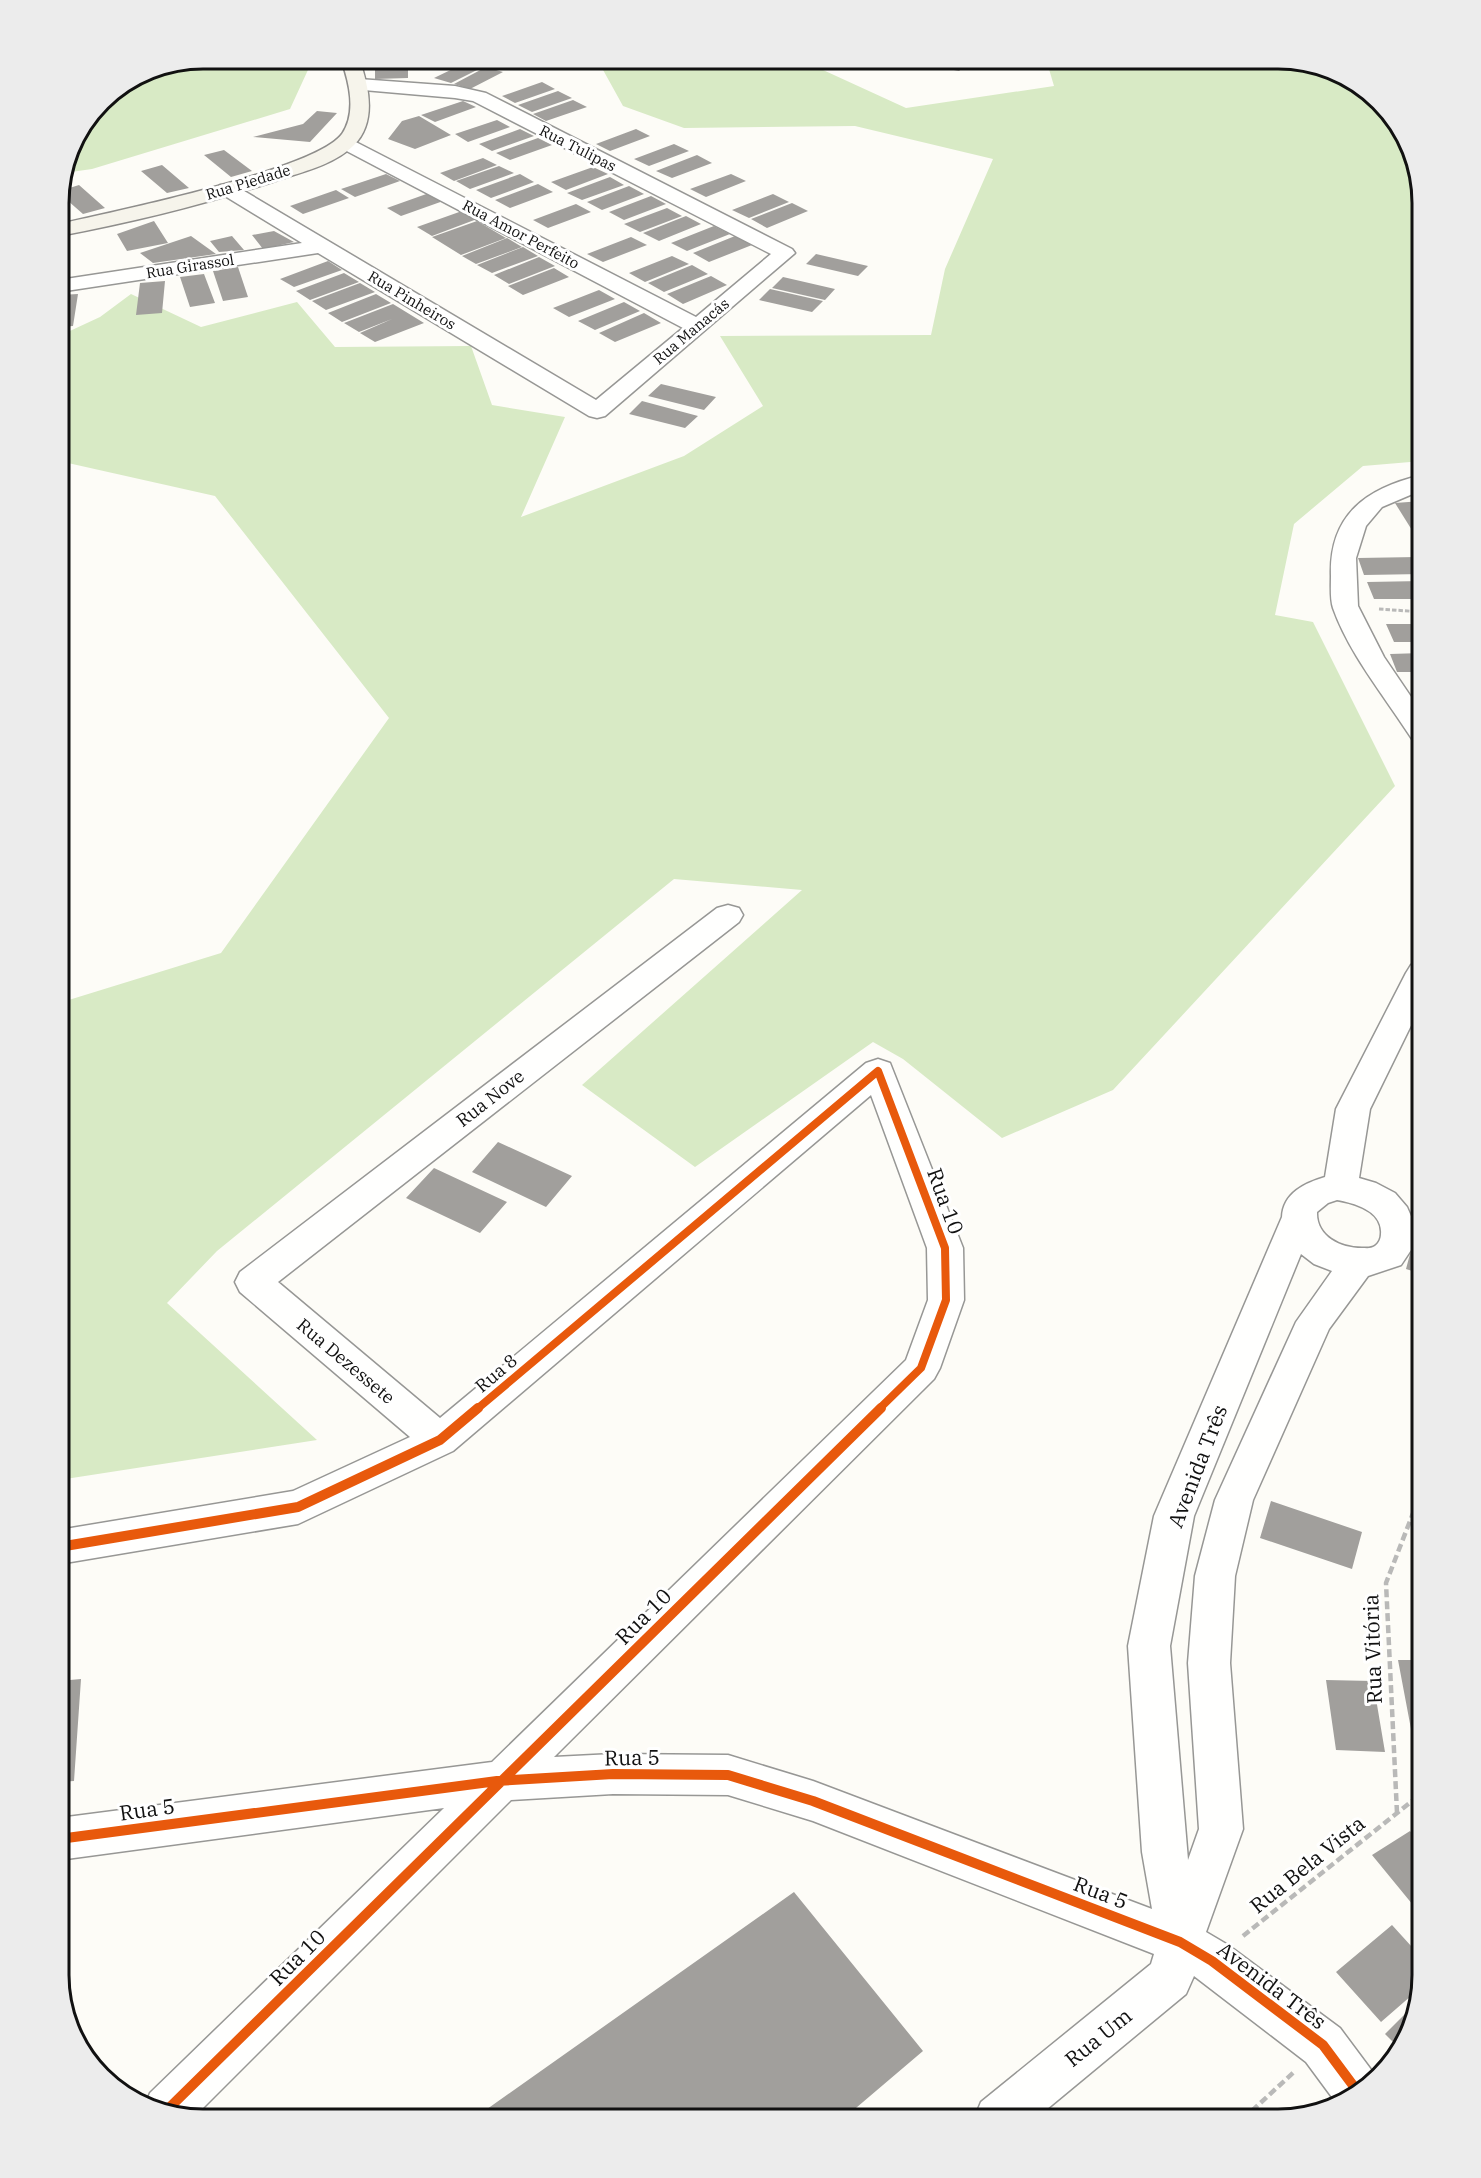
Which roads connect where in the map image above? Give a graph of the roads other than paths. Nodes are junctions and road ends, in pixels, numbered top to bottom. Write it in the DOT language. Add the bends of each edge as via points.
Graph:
graph roads {
  1 [pos="354,69"];
  2 [pos="359,85"];
  3 [pos="346,143"];
  4 [pos="227,189"];
  5 [pos="69,228"];
  6 [pos="321,246"];
  7 [pos="785,253"];
  8 [pos="69,284"];
  9 [pos="696,326"];
  10 [pos="597,411"];
  11 [pos="1412,486"];
  12 [pos="1412,717"];
  13 [pos="728,915"];
  14 [pos="1412,993"];
  15 [pos="878,1071"];
  16 [pos="1340,1187"];
  17 [pos="1299,1218"];
  18 [pos="1358,1263"];
  19 [pos="253,1282"];
  20 [pos="440,1440"];
  21 [pos="69,1545"];
  22 [pos="502,1780"];
  23 [pos="69,1838"];
  24 [pos="1187,1960"];
  25 [pos="1353,2085"];
  26 [pos="172,2105"];
  27 [pos="1010,2109"];
  1 -- 2 [label="street"];
  2 -- 3 [label="street" via="361,113"];
  2 -- 7 [label="street, Rua Tulipas" via="455,92 479,98"];
  3 -- 4 [label="street, Rua Piedade" via="312,162"];
  3 -- 9 [label="street, Rua Amor Perfeito"];
  4 -- 5 [label="street, Rua Piedade"];
  4 -- 6 [label="street, Rua Pinheiros"];
  6 -- 8 [label="street, Rua Girassol"];
  6 -- 10 [label="street, Rua Pinheiros"];
  7 -- 9 [label="street, Rua Manacás"];
  9 -- 10 [label="street, Rua Manacás"];
  11 -- 12 [label="street" via="1373,502 1354,524 1343,558 1345,606 1371,657"];
  13 -- 19 [label="street, Rua Nove"];
  14 -- 16 [label="street" via="1353,1109"];
  15 -- 20 [label="street, Rua 8"];
  15 -- 22 [label="street, Rua 10" via="945,1248 946,1300 921,1368"];
  16 -- 17 [label="street, Avenida Três" via="1311,1196"];
  16 -- 18 [label="street" via="1383,1201 1399,1224 1400,1236 1391,1252 1373,1262"];
  17 -- 18 [label="street" via="1302,1231 1324,1253"];
  17 -- 24 [label="street, Avenida Três" via="1174,1516 1149,1647 1164,1852"];
  18 -- 24 [label="street" via="1314,1322 1234,1500 1215,1576 1209,1663 1221,1829"];
  19 -- 20 [label="street, Rua Dezessete"];
  20 -- 21 [label="street, Rua 8" via="298,1507"];
  22 -- 23 [label="street, Rua 5"];
  22 -- 24 [label="street, Rua 5" via="613,1774 728,1775 813,1801"];
  22 -- 26 [label="street, Rua 10"];
  24 -- 25 [label="street, Avenida Três" via="1323,2045"];
  24 -- 27 [label="street, Rua Um"];
}
